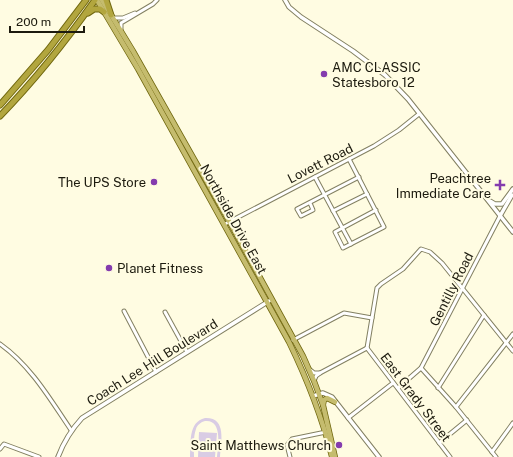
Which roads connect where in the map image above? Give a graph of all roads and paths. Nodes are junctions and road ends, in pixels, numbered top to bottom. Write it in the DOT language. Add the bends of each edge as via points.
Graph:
graph roads {
  1 [pos="96,0"];
  2 [pos="102,0"];
  3 [pos="106,0"];
  4 [pos="157,0"];
  5 [pos="285,0"];
  6 [pos="84,2"];
  7 [pos="104,12"];
  8 [pos="137,13"];
  9 [pos="112,17"];
  10 [pos="121,31"];
  11 [pos="58,49"];
  12 [pos="0,105"];
  13 [pos="419,114"];
  14 [pos="0,116"];
  15 [pos="349,159"];
  16 [pos="315,177"];
  17 [pos="358,177"];
  18 [pos="513,189"];
  19 [pos="513,192"];
  20 [pos="367,194"];
  21 [pos="325,195"];
  22 [pos="484,195"];
  23 [pos="310,203"];
  24 [pos="376,210"];
  25 [pos="333,211"];
  26 [pos="500,216"];
  27 [pos="227,223"];
  28 [pos="342,228"];
  29 [pos="513,232"];
  30 [pos="351,244"];
  31 [pos="463,289"];
  32 [pos="269,301"];
  33 [pos="124,311"];
  34 [pos="165,312"];
  35 [pos="484,315"];
  36 [pos="372,318"];
  37 [pos="513,334"];
  38 [pos="292,340"];
  39 [pos="506,343"];
  40 [pos="0,344"];
  41 [pos="367,348"];
  42 [pos="513,351"];
  43 [pos="187,352"];
  44 [pos="308,368"];
  45 [pos="421,368"];
  46 [pos="156,372"];
  47 [pos="320,373"];
  48 [pos="314,381"];
  49 [pos="393,383"];
  50 [pos="398,388"];
  51 [pos="438,388"];
  52 [pos="319,394"];
  53 [pos="313,396"];
  54 [pos="335,402"];
  55 [pos="323,405"];
  56 [pos="456,407"];
  57 [pos="348,418"];
  58 [pos="467,420"];
  59 [pos="513,423"];
  60 [pos="71,430"];
  61 [pos="328,432"];
  62 [pos="439,443"];
  63 [pos="0,449"];
  64 [pos="492,452"];
  65 [pos="39,457"];
  66 [pos="58,457"];
  67 [pos="290,457"];
  68 [pos="332,457"];
  69 [pos="335,457"];
  70 [pos="379,457"];
  71 [pos="450,457"];
  72 [pos="496,457"];
  1 -- 7 [label="main road, Northside Drive East"];
  1 -- 11 [label="highway"];
  2 -- 9 [label="main road, Northside Drive East"];
  3 -- 9 [label="highway"];
  4 -- 8 [label="street"];
  5 -- 13 [label="street" via="301,17 385,75"];
  6 -- 12 [label="highway" via="48,50"];
  7 -- 11 [label="highway" via="98,9 91,10"];
  7 -- 27 [label="main road, Northside Drive East"];
  8 -- 9 [label="street" via="123,18"];
  8 -- 10 [label="street" via="121,23"];
  9 -- 10 [label="main road, Northside Drive East"];
  10 -- 27 [label="main road, Northside Drive East"];
  11 -- 14 [label="highway"];
  13 -- 15 [label="street, Lovett Road" via="388,137"];
  13 -- 22 [label="street"];
  15 -- 16 [label="street, Lovett Road"];
  15 -- 17 [label="street"];
  16 -- 21 [label="street"];
  16 -- 27 [label="street, Lovett Road"];
  17 -- 20 [label="street"];
  17 -- 21 [label="street"];
  18 -- 22 [label="street" via="500,204 493,203"];
  19 -- 26 [label="street, Gentilly Road"];
  20 -- 24 [label="street"];
  20 -- 25 [label="street"];
  21 -- 23 [label="street"];
  21 -- 25 [label="street"];
  22 -- 26 [label="street"];
  23 -- 23 [label="street" via="297,209 301,216 313,210"];
  24 -- 28 [label="street"];
  24 -- 30 [label="street" via="384,227"];
  25 -- 28 [label="street"];
  26 -- 29 [label="street"];
  26 -- 31 [label="street, Gentilly Road"];
  27 -- 32 [label="main road, Northside Drive East"];
  28 -- 30 [label="street"];
  28 -- 30 [label="street" via="335,232 343,248"];
  31 -- 35 [label="street"];
  31 -- 36 [label="street" via="430,252 421,250 403,269 381,284 376,292"];
  31 -- 45 [label="street, Gentilly Road"];
  32 -- 38 [label="main road, Northside Drive East"];
  32 -- 43 [label="street, Coach Lee Hill Boulevard"];
  32 -- 53 [label="main road, Northside Drive East"];
  33 -- 46 [label="street"];
  34 -- 43 [label="street"];
  35 -- 39 [label="street"];
  35 -- 51 [label="street"];
  36 -- 38 [label="street" via="344,313"];
  36 -- 41 [label="street"];
  37 -- 39 [label="street"];
  38 -- 44 [label="main road, Northside Drive East"];
  39 -- 42 [label="street"];
  39 -- 56 [label="street"];
  40 -- 60 [label="street" via="27,368"];
  41 -- 47 [label="street"];
  41 -- 49 [label="street, East Grady Street"];
  43 -- 46 [label="street, Coach Lee Hill Boulevard"];
  44 -- 47 [label="street" via="314,373"];
  44 -- 48 [label="main road, Northside Drive East"];
  45 -- 50 [label="street, Gentilly Road"];
  45 -- 51 [label="street"];
  46 -- 60 [label="street, Coach Lee Hill Boulevard" via="82,418"];
  47 -- 48 [label="street"];
  48 -- 52 [label="main road, Northside Drive East"];
  49 -- 50 [label="street, East Grady Street"];
  49 -- 57 [label="street"];
  50 -- 62 [label="street, East Grady Street"];
  51 -- 56 [label="street"];
  52 -- 53 [label="street"];
  52 -- 54 [label="street" via="328,394"];
  52 -- 55 [label="main road, Northside Drive East"];
  53 -- 61 [label="main road, Northside Drive East"];
  54 -- 55 [label="main road" via="327,398"];
  54 -- 57 [label="street"];
  55 -- 61 [label="main road, Northside Drive East"];
  56 -- 58 [label="street"];
  57 -- 70 [label="street"];
  58 -- 62 [label="street"];
  58 -- 64 [label="street"];
  59 -- 64 [label="street"];
  60 -- 66 [label="street, Coach Lee Hill Boulevard"];
  61 -- 67 [label="street" via="292,439 287,445"];
  61 -- 68 [label="main road, Northside Drive East"];
  61 -- 69 [label="main road, Northside Drive East"];
  62 -- 71 [label="street, East Grady Street"];
  63 -- 65 [label="street" via="6,444"];
  64 -- 72 [label="street"];
}
